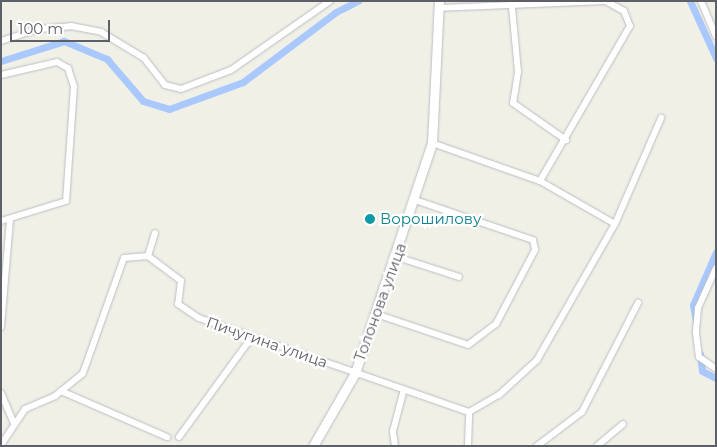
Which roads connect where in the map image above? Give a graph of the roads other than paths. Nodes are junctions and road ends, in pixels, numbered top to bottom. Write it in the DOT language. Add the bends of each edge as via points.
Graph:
graph roads {
  1 [pos="330,1"];
  2 [pos="604,1"];
  3 [pos="701,1"];
  4 [pos="439,5"];
  5 [pos="512,7"];
  6 [pos="716,36"];
  7 [pos="1,41"];
  8 [pos="1,75"];
  9 [pos="661,118"];
  10 [pos="566,140"];
  11 [pos="432,143"];
  12 [pos="540,182"];
  13 [pos="415,200"];
  14 [pos="10,219"];
  15 [pos="1,221"];
  16 [pos="615,224"];
  17 [pos="155,233"];
  18 [pos="148,256"];
  19 [pos="397,257"];
  20 [pos="716,268"];
  21 [pos="459,277"];
  22 [pos="638,303"];
  23 [pos="376,314"];
  24 [pos="1,327"];
  25 [pos="252,336"];
  26 [pos="716,370"];
  27 [pos="355,373"];
  28 [pos="404,389"];
  29 [pos="61,391"];
  30 [pos="1,393"];
  31 [pos="469,412"];
  32 [pos="14,423"];
  33 [pos="623,424"];
  34 [pos="167,437"];
  35 [pos="179,437"];
  36 [pos="1,445"];
  37 [pos="315,445"];
  38 [pos="395,446"];
  39 [pos="468,446"];
  40 [pos="537,446"];
  41 [pos="597,446"];
  1 -- 7 [label="street" via="231,70 180,89 166,86 144,58 101,32 71,26 39,29"];
  2 -- 5 [label="street"];
  2 -- 10 [label="street" via="624,11 630,26"];
  3 -- 6 [label="street"];
  4 -- 5 [label="street"];
  4 -- 11 [label="main road, Толонова улица"];
  5 -- 10 [label="street" via="518,72 513,104"];
  8 -- 14 [label="street" via="57,62 68,68 74,87 66,202"];
  9 -- 16 [label="street"];
  10 -- 12 [label="street"];
  11 -- 12 [label="street"];
  11 -- 13 [label="main road, Толонова улица"];
  12 -- 16 [label="street"];
  13 -- 19 [label="main road, Толонова улица"];
  13 -- 23 [label="street" via="533,240 535,250 496,324 468,345"];
  14 -- 15 [label="street"];
  14 -- 24 [label="street"];
  16 -- 31 [label="street" via="537,360 499,396"];
  17 -- 18 [label="street"];
  18 -- 25 [label="street, Пичугина улица" via="181,281 178,304 199,318"];
  18 -- 29 [label="street" via="124,258 83,373"];
  19 -- 21 [label="street"];
  19 -- 23 [label="main road, Толонова улица"];
  20 -- 26 [label="street" via="698,308 696,332 699,357"];
  22 -- 40 [label="street" via="582,412"];
  23 -- 27 [label="main road, Толонова улица"];
  25 -- 27 [label="street, Пичугина улица"];
  25 -- 35 [label="street"];
  27 -- 28 [label="street, Пичугина улица"];
  27 -- 37 [label="main road, Толонова улица"];
  28 -- 31 [label="street, Пичугина улица"];
  28 -- 38 [label="street" via="393,431"];
  29 -- 32 [label="street" via="25,409"];
  29 -- 34 [label="street"];
  30 -- 32 [label="street"];
  31 -- 39 [label="street"];
  32 -- 36 [label="street"];
  33 -- 41 [label="street"];
}
